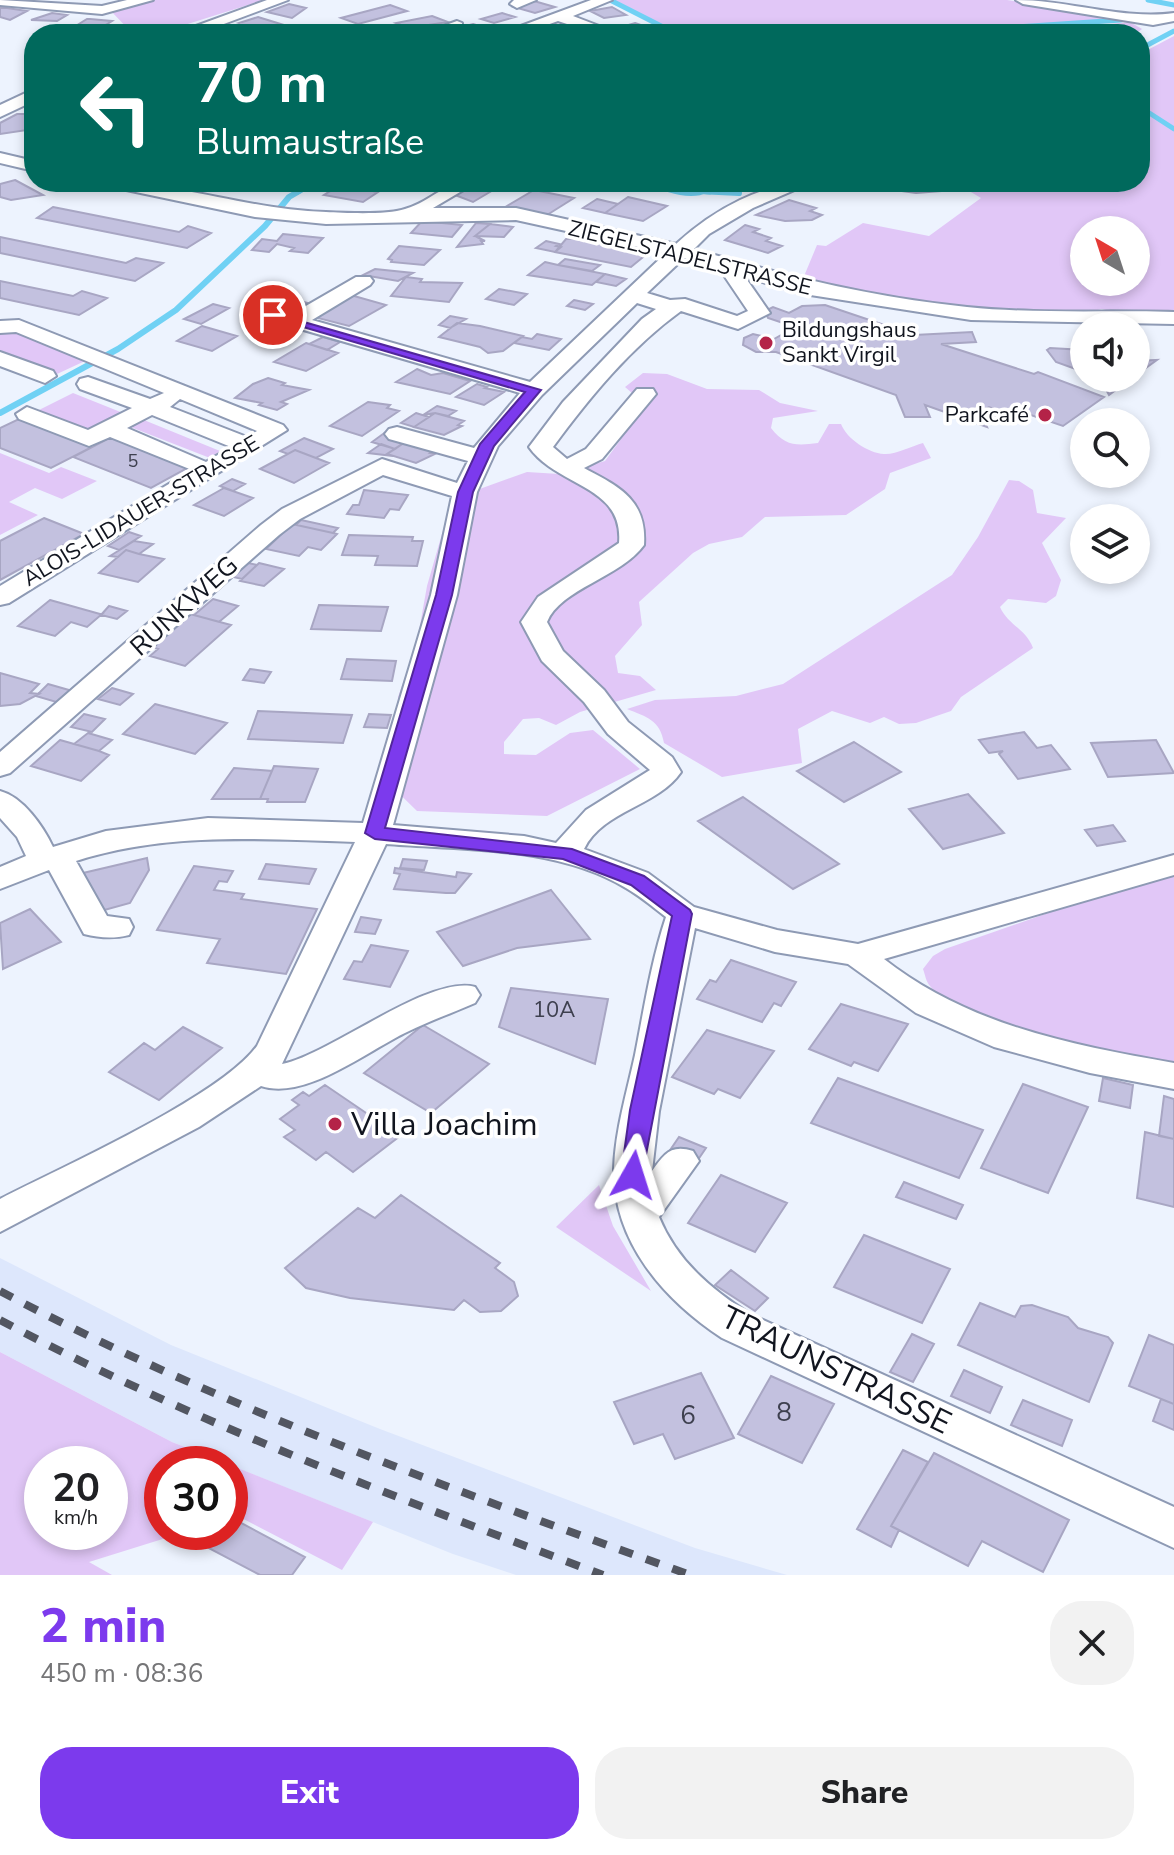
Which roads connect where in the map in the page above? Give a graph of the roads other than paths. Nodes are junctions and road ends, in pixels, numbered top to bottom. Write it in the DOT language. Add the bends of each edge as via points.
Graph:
graph roads {
  1 [pos="146,0"];
  2 [pos="281,0"];
  3 [pos="605,0"];
  4 [pos="1023,0"];
  5 [pos="1122,0"];
  6 [pos="0,1"];
  7 [pos="548,2"];
  8 [pos="575,10"];
  9 [pos="557,16"];
  10 [pos="1174,17"];
  11 [pos="211,24"];
  12 [pos="535,24"];
  13 [pos="581,24"];
  14 [pos="1133,24"];
  15 [pos="1147,24"];
  16 [pos="1151,28"];
  17 [pos="24,99"];
  18 [pos="0,112"];
  19 [pos="0,158"];
  20 [pos="24,164"];
  21 [pos="161,192"];
  22 [pos="434,192"];
  23 [pos="449,192"];
  24 [pos="755,192"];
  25 [pos="777,192"];
  26 [pos="766,196"];
  27 [pos="214,203"];
  28 [pos="191,216"];
  29 [pos="404,216"];
  30 [pos="678,250"];
  31 [pos="725,278"];
  32 [pos="363,281"];
  33 [pos="634,296"];
  34 [pos="676,305"];
  35 [pos="252,309"];
  36 [pos="1174,318"];
  37 [pos="295,321"];
  38 [pos="0,327"];
  39 [pos="0,358"];
  40 [pos="45,376"];
  41 [pos="88,384"];
  42 [pos="534,390"];
  43 [pos="179,393"];
  44 [pos="645,394"];
  45 [pos="151,407"];
  46 [pos="27,414"];
  47 [pos="109,429"];
  48 [pos="397,434"];
  49 [pos="249,446"];
  50 [pos="481,457"];
  51 [pos="195,464"];
  52 [pos="569,467"];
  53 [pos="465,492"];
  54 [pos="0,597"];
  55 [pos="0,767"];
  56 [pos="0,800"];
  57 [pos="375,833"];
  58 [pos="566,853"];
  59 [pos="50,858"];
  60 [pos="1174,865"];
  61 [pos="0,879"];
  62 [pos="683,914"];
  63 [pos="117,927"];
  64 [pos="858,955"];
  65 [pos="463,995"];
  66 [pos="258,1071"];
  67 [pos="1174,1076"];
  68 [pos="680,1161"];
  69 [pos="640,1215"];
  70 [pos="0,1217"];
  71 [pos="1174,1528"];
  1 -- 6 [label="street" via="102,10"];
  2 -- 11 [label="street"];
  3 -- 8 [label="street"];
  4 -- 14 [label="street"];
  5 -- 15 [label="street"];
  7 -- 8 [label="street"];
  8 -- 9 [label="street"];
  9 -- 12 [label="street"];
  9 -- 13 [label="street"];
  10 -- 16 [label="street"];
  17 -- 18 [label="street"];
  19 -- 20 [label="street"];
  21 -- 27 [label="street, ZIEGELSTADELSTRASSE"];
  22 -- 29 [label="street"];
  23 -- 29 [label="street"];
  24 -- 26 [label="street"];
  25 -- 26 [label="street"];
  26 -- 30 [label="street" via="713,222"];
  27 -- 28 [label="street"];
  27 -- 29 [label="street, ZIEGELSTADELSTRASSE" via="326,218"];
  29 -- 30 [label="street, ZIEGELSTADELSTRASSE" via="501,212"];
  30 -- 31 [label="street, ZIEGELSTADELSTRASSE"];
  30 -- 33 [label="street"];
  31 -- 34 [label="street"];
  31 -- 34 [label="street" via="760,313 738,323"];
  31 -- 36 [label="street, ZIEGELSTADELSTRASSE" via="947,312"];
  32 -- 37 [label="street"];
  33 -- 34 [label="street"];
  33 -- 42 [label="street"];
  34 -- 52 [label="street" via="649,323 542,444 544,452"];
  35 -- 37 [label="street"];
  37 -- 42 [label="street"];
  38 -- 43 [label="street, ALOIS-LIDAUER-STRASSE" via="19,326"];
  39 -- 40 [label="street"];
  41 -- 45 [label="street"];
  42 -- 50 [label="street"];
  43 -- 45 [label="street"];
  43 -- 49 [label="street, ALOIS-LIDAUER-STRASSE" via="275,430"];
  44 -- 52 [label="street" via="594,454"];
  45 -- 47 [label="street"];
  45 -- 49 [label="street"];
  46 -- 47 [label="street" via="89,439"];
  47 -- 51 [label="street"];
  48 -- 50 [label="street"];
  49 -- 54 [label="street, ALOIS-LIDAUER-STRASSE"];
  50 -- 53 [label="street"];
  52 -- 58 [label="street" via="620,504 631,519 633,539 613,564 540,606 536,630 612,722 667,769 581,831"];
  53 -- 55 [label="street, RUNKWEG" via="382,466 291,514"];
  53 -- 57 [label="street" via="444,595"];
  56 -- 59 [label="street"];
  57 -- 58 [label="street"];
  57 -- 59 [label="street" via="208,828 134,836"];
  57 -- 66 [label="street" via="286,1024"];
  58 -- 62 [label="street" via="637,880"];
  59 -- 61 [label="street"];
  59 -- 63 [label="street" via="96,926"];
  60 -- 64 [label="street"];
  62 -- 64 [label="street" via="762,938"];
  62 -- 69 [label="street, TRAUNSTRASSE" via="634,1149"];
  64 -- 67 [label="street" via="901,989 987,1034"];
  65 -- 66 [label="street" via="395,1023 300,1073 275,1078"];
  66 -- 70 [label="street" via="161,1132"];
  68 -- 69 [label="street"];
  69 -- 71 [label="street, TRAUNSTRASSE" via="667,1267 724,1319"];
}
